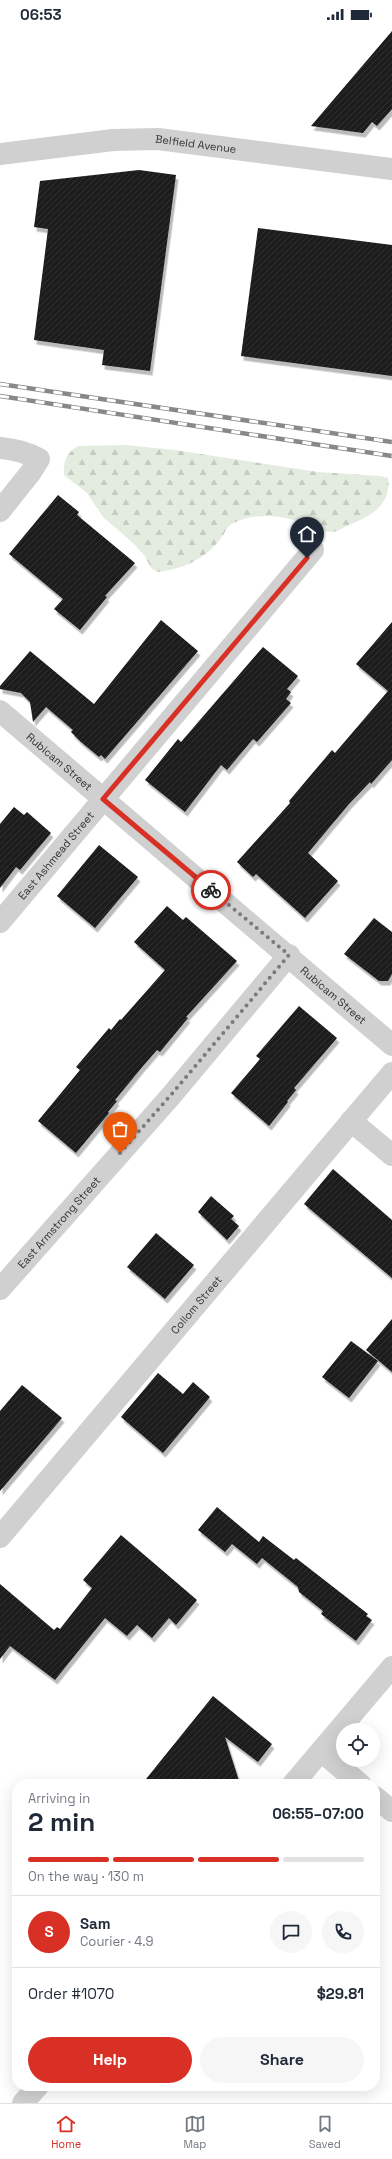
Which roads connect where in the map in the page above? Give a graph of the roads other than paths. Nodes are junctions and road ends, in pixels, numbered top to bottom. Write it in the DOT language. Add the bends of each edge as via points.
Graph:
graph roads {
  1 [pos="0,154"];
  2 [pos="392,169"];
  3 [pos="0,448"];
  4 [pos="0,511"];
  5 [pos="313,550"];
  6 [pos="0,711"];
  7 [pos="103,799"];
  8 [pos="0,922"];
  9 [pos="289,955"];
  10 [pos="392,1045"];
  11 [pos="392,1073"];
  12 [pos="351,1121"];
  13 [pos="392,1155"];
  14 [pos="0,1289"];
  15 [pos="0,1537"];
  16 [pos="392,1667"];
  17 [pos="320,1751"];
  18 [pos="297,1779"];
  19 [pos="354,1779"];
  20 [pos="380,1801"];
  21 [pos="392,1811"];
  22 [pos="34,2091"];
  23 [pos="23,2103"];
  1 -- 2 [label="street, Belfield Avenue" via="113,140 152,139"];
  3 -- 4 [label="street" via="14,449 39,459"];
  5 -- 7 [label="street, East Ashmead Street"];
  6 -- 7 [label="street, Rubicam Street"];
  7 -- 8 [label="street, East Ashmead Street"];
  7 -- 9 [label="street, Rubicam Street"];
  9 -- 10 [label="street, Rubicam Street"];
  9 -- 14 [label="street, East Armstrong Street" via="170,1096"];
  11 -- 12 [label="street, Collom Street"];
  12 -- 13 [label="street"];
  12 -- 15 [label="street, Collom Street"];
  16 -- 17 [label="street"];
  17 -- 18 [label="street"];
  17 -- 19 [label="street"];
  20 -- 21 [label="street"];
  22 -- 23 [label="street"];
}
